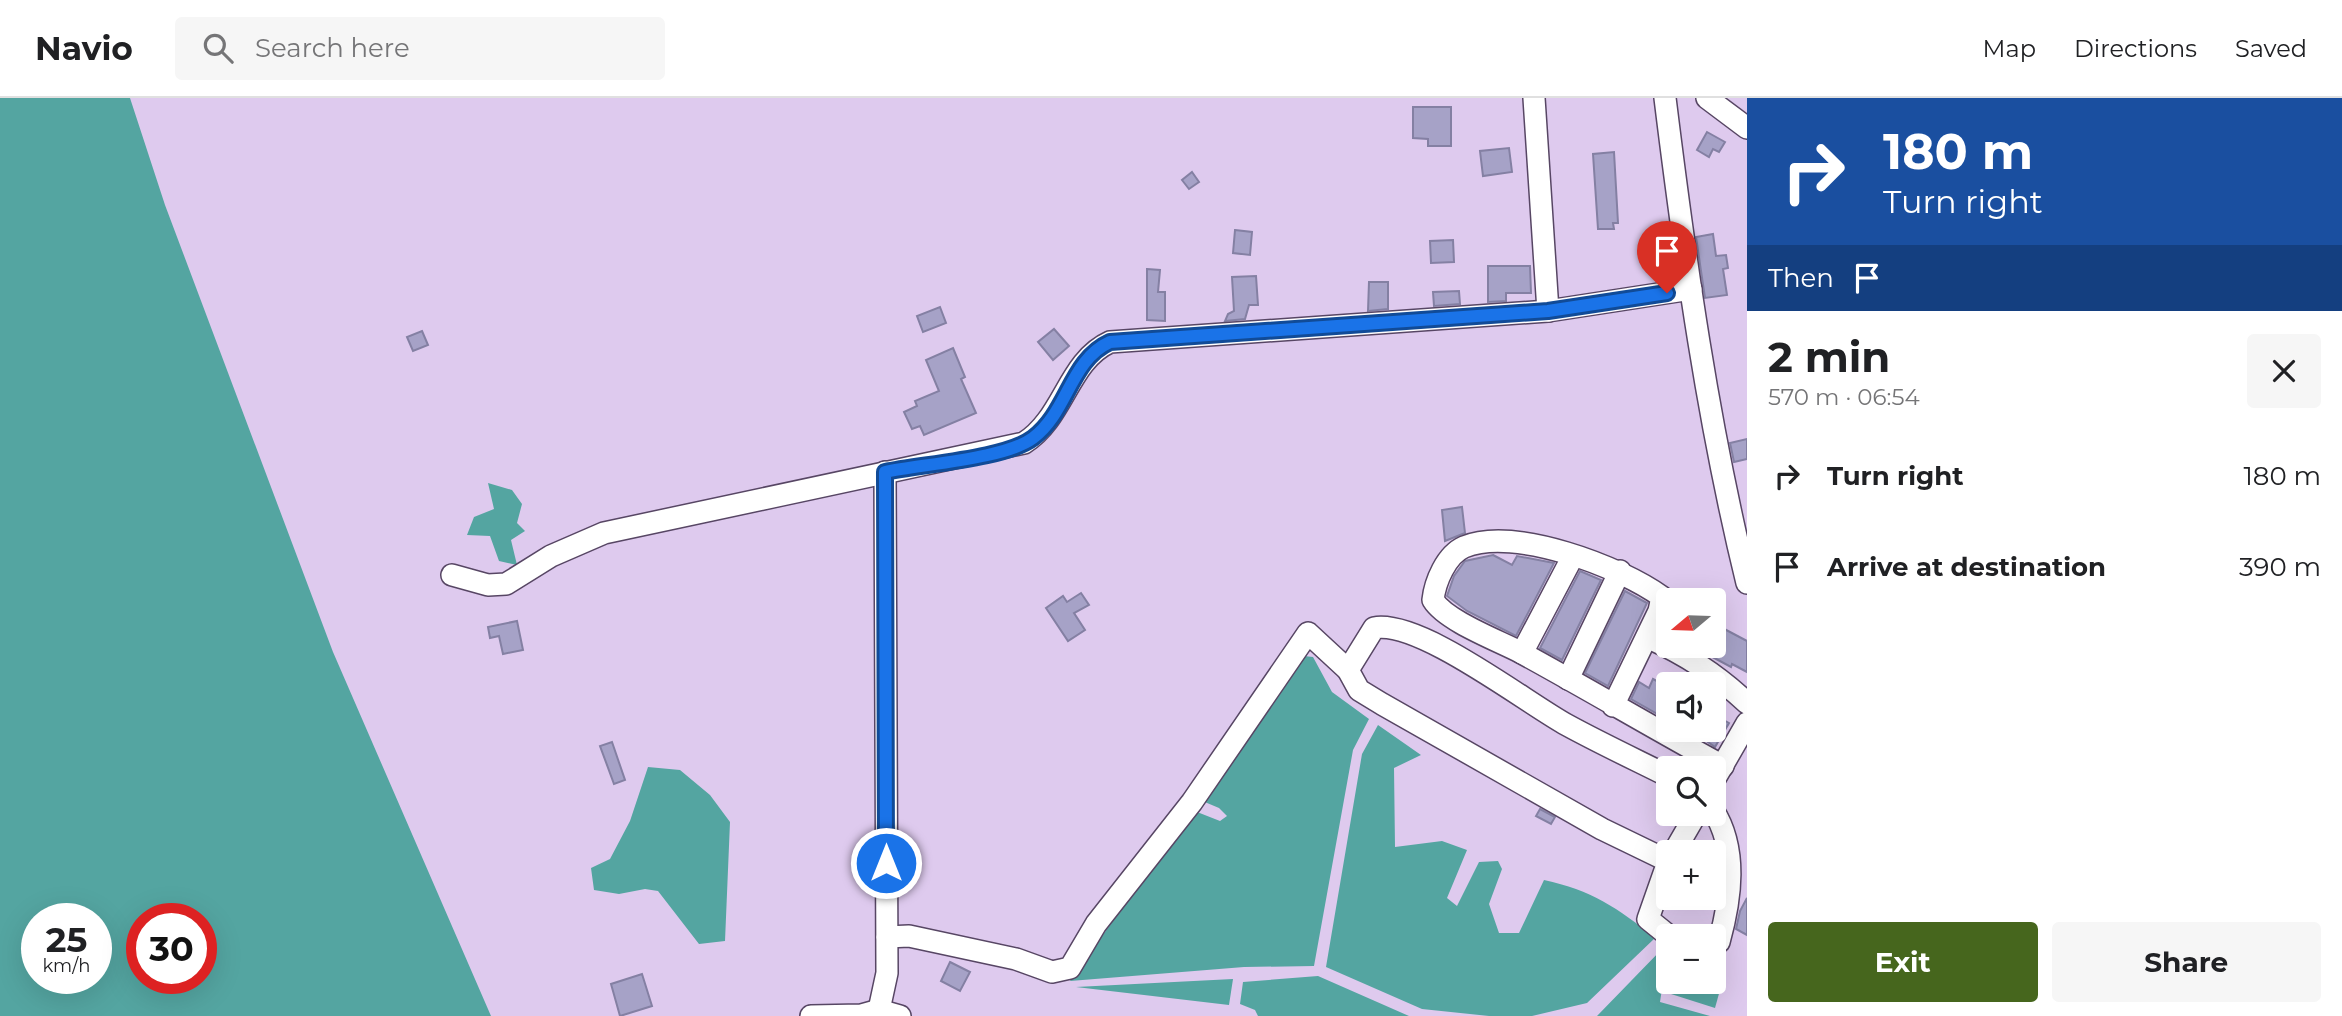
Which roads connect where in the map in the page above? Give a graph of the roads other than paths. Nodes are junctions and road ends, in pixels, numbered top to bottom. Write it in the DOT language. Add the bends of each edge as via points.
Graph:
graph roads {
  1 [pos="1534,98"];
  2 [pos="1665,98"];
  3 [pos="1707,98"];
  4 [pos="1747,128"];
  5 [pos="1691,289"];
  6 [pos="1548,311"];
  7 [pos="885,472"];
  8 [pos="1573,556"];
  9 [pos="1620,571"];
  10 [pos="453,575"];
  11 [pos="1747,583"];
  12 [pos="1647,638"];
  13 [pos="1522,653"];
  14 [pos="1348,670"];
  15 [pos="1568,679"];
  16 [pos="1747,703"];
  17 [pos="1613,706"];
  18 [pos="1747,723"];
  19 [pos="1690,756"];
  20 [pos="1726,760"];
  21 [pos="1656,770"];
  22 [pos="1721,826"];
  23 [pos="1656,855"];
  24 [pos="1656,896"];
  25 [pos="1721,924"];
  26 [pos="1656,925"];
  27 [pos="887,937"];
  28 [pos="889,1013"];
  29 [pos="811,1016"];
  1 -- 6 [label="street"];
  2 -- 5 [label="street"];
  3 -- 4 [label="street"];
  5 -- 6 [label="street"];
  5 -- 11 [label="street" via="1728,505"];
  6 -- 7 [label="street" via="1110,342 1088,355 1055,413 1024,443"];
  7 -- 10 [label="street" via="604,533 551,556 506,584"];
  7 -- 27 [label="street"];
  8 -- 9 [label="street"];
  8 -- 13 [label="street"];
  8 -- 13 [label="street" via="1529,544 1477,543 1462,547 1448,561 1434,590 1436,606"];
  9 -- 12 [label="street" via="1662,597"];
  9 -- 15 [label="street"];
  12 -- 16 [label="street" via="1691,658"];
  12 -- 17 [label="street"];
  13 -- 15 [label="street"];
  14 -- 21 [label="street" via="1374,628 1388,625 1430,643 1565,724"];
  14 -- 23 [label="street" via="1359,690 1382,705"];
  14 -- 27 [label="street" via="1308,633 1192,802 1096,924 1070,968 1052,972 1016,959 909,936"];
  15 -- 17 [label="street"];
  17 -- 19 [label="street"];
  18 -- 20 [label="street"];
  22 -- 25 [label="street" via="1730,861"];
  24 -- 26 [label="street" via="1648,919"];
  27 -- 28 [label="street"];
  28 -- 29 [label="street"];
}
